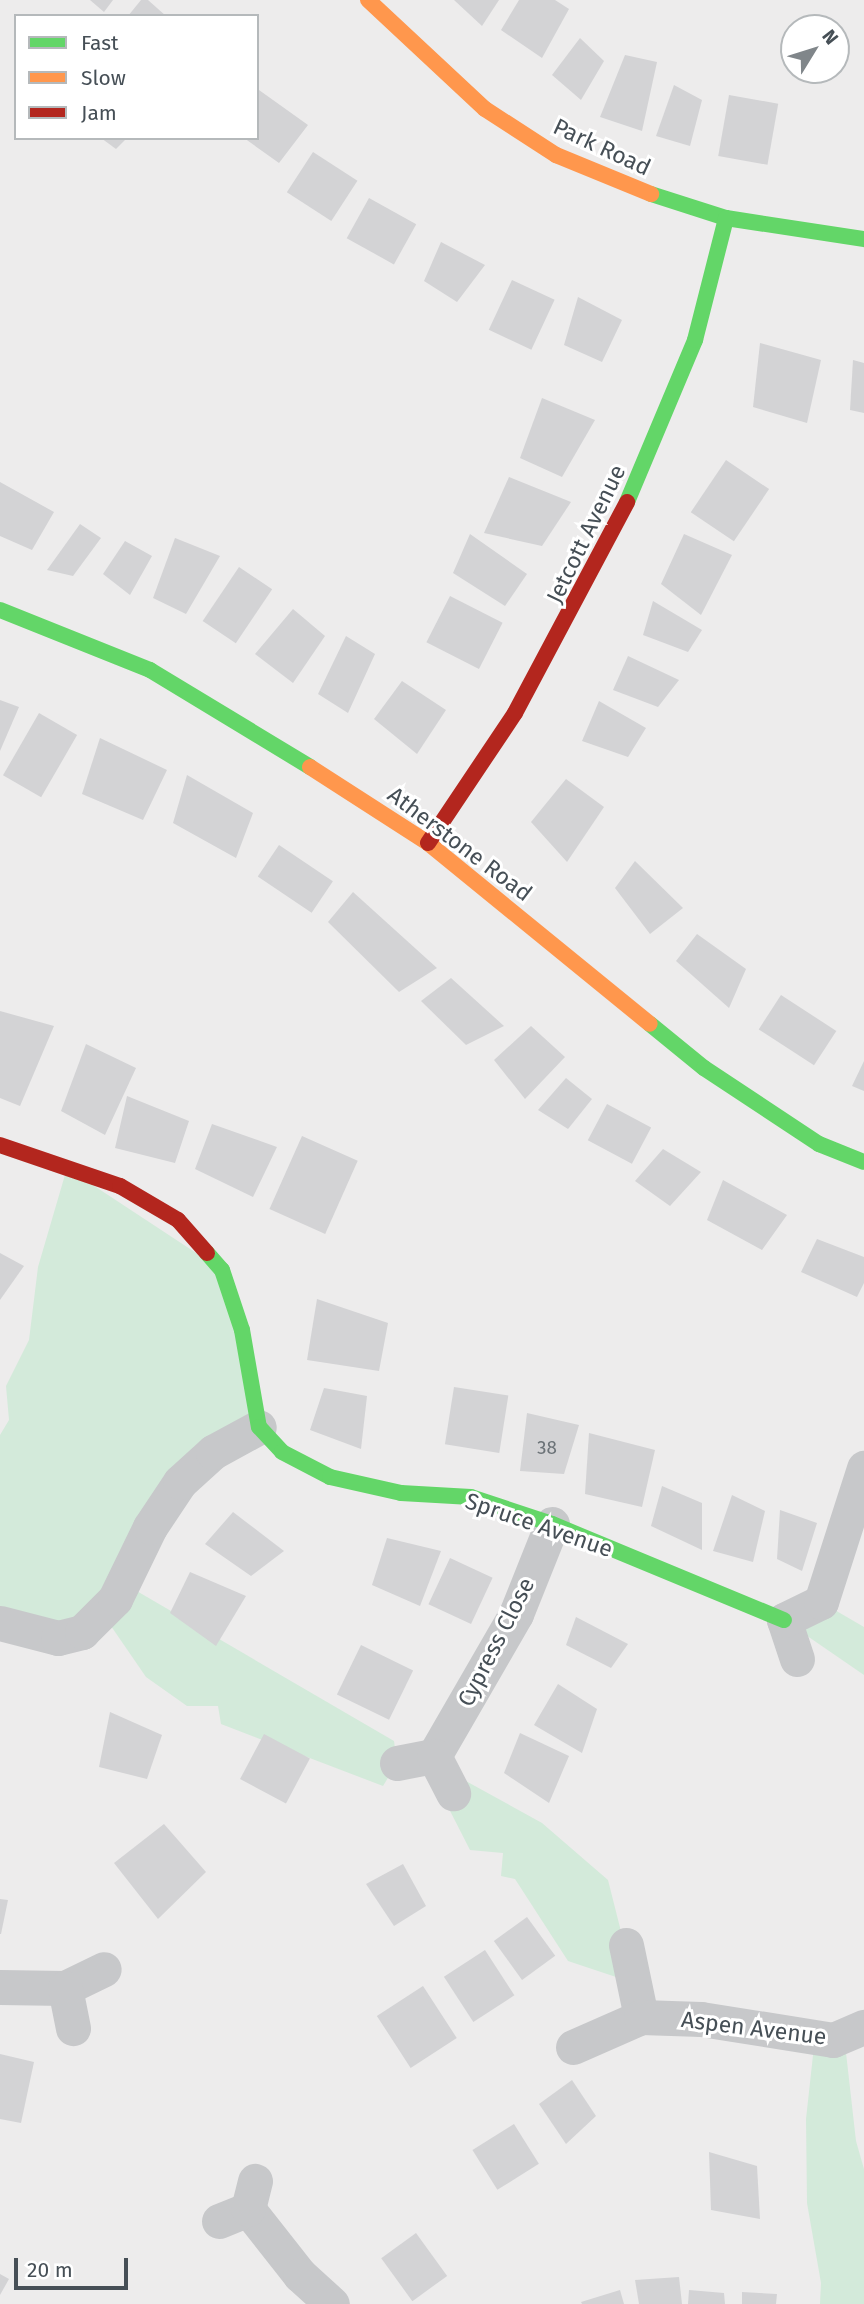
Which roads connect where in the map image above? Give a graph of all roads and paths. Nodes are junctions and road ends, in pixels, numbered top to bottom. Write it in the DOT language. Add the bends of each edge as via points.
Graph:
graph roads {
  1 [pos="368,0"];
  2 [pos="726,218"];
  3 [pos="864,239"];
  4 [pos="0,610"];
  5 [pos="428,843"];
  6 [pos="0,1145"];
  7 [pos="864,1162"];
  8 [pos="259,1427"];
  9 [pos="864,1468"];
  10 [pos="552,1524"];
  11 [pos="784,1620"];
  12 [pos="0,1623"];
  13 [pos="797,1659"];
  14 [pos="434,1756"];
  15 [pos="397,1763"];
  16 [pos="453,1793"];
  17 [pos="626,1945"];
  18 [pos="104,1969"];
  19 [pos="0,1987"];
  20 [pos="65,1988"];
  21 [pos="641,2017"];
  22 [pos="864,2027"];
  23 [pos="73,2028"];
  24 [pos="573,2046"];
  25 [pos="240,2204"];
  26 [pos="332,2304"];
  1 -- 2 [label="street, Park Road" via="485,109 556,155 641,191"];
  2 -- 3 [label="street, Park Road"];
  2 -- 5 [label="street, Jetcott Avenue" via="695,340 652,452 608,544 515,713"];
  4 -- 5 [label="street, Atherstone Road" via="150,670"];
  5 -- 7 [label="street, Atherstone Road" via="704,1068 819,1144"];
  6 -- 8 [label="street" via="120,1186 178,1220 222,1270 242,1330"];
  8 -- 10 [label="street, Spruce Avenue" via="282,1452 330,1477 401,1493 471,1497"];
  8 -- 12 [label="street" via="213,1452 180,1482 150,1527 115,1599 82,1632 58,1638"];
  9 -- 11 [label="street" via="821,1602"];
  10 -- 11 [label="street, Spruce Avenue"];
  10 -- 14 [label="street, Cypress Close" via="516,1614"];
  11 -- 13 [label="street"];
  14 -- 15 [label="street"];
  14 -- 16 [label="street"];
  17 -- 21 [label="street"];
  18 -- 20 [label="street"];
  19 -- 20 [label="street"];
  20 -- 23 [label="street"];
  21 -- 22 [label="street, Aspen Avenue" via="701,2019 833,2040"];
  21 -- 24 [label="street, Aspen Avenue"];
  25 -- 26 [label="street" via="300,2275"];
}
